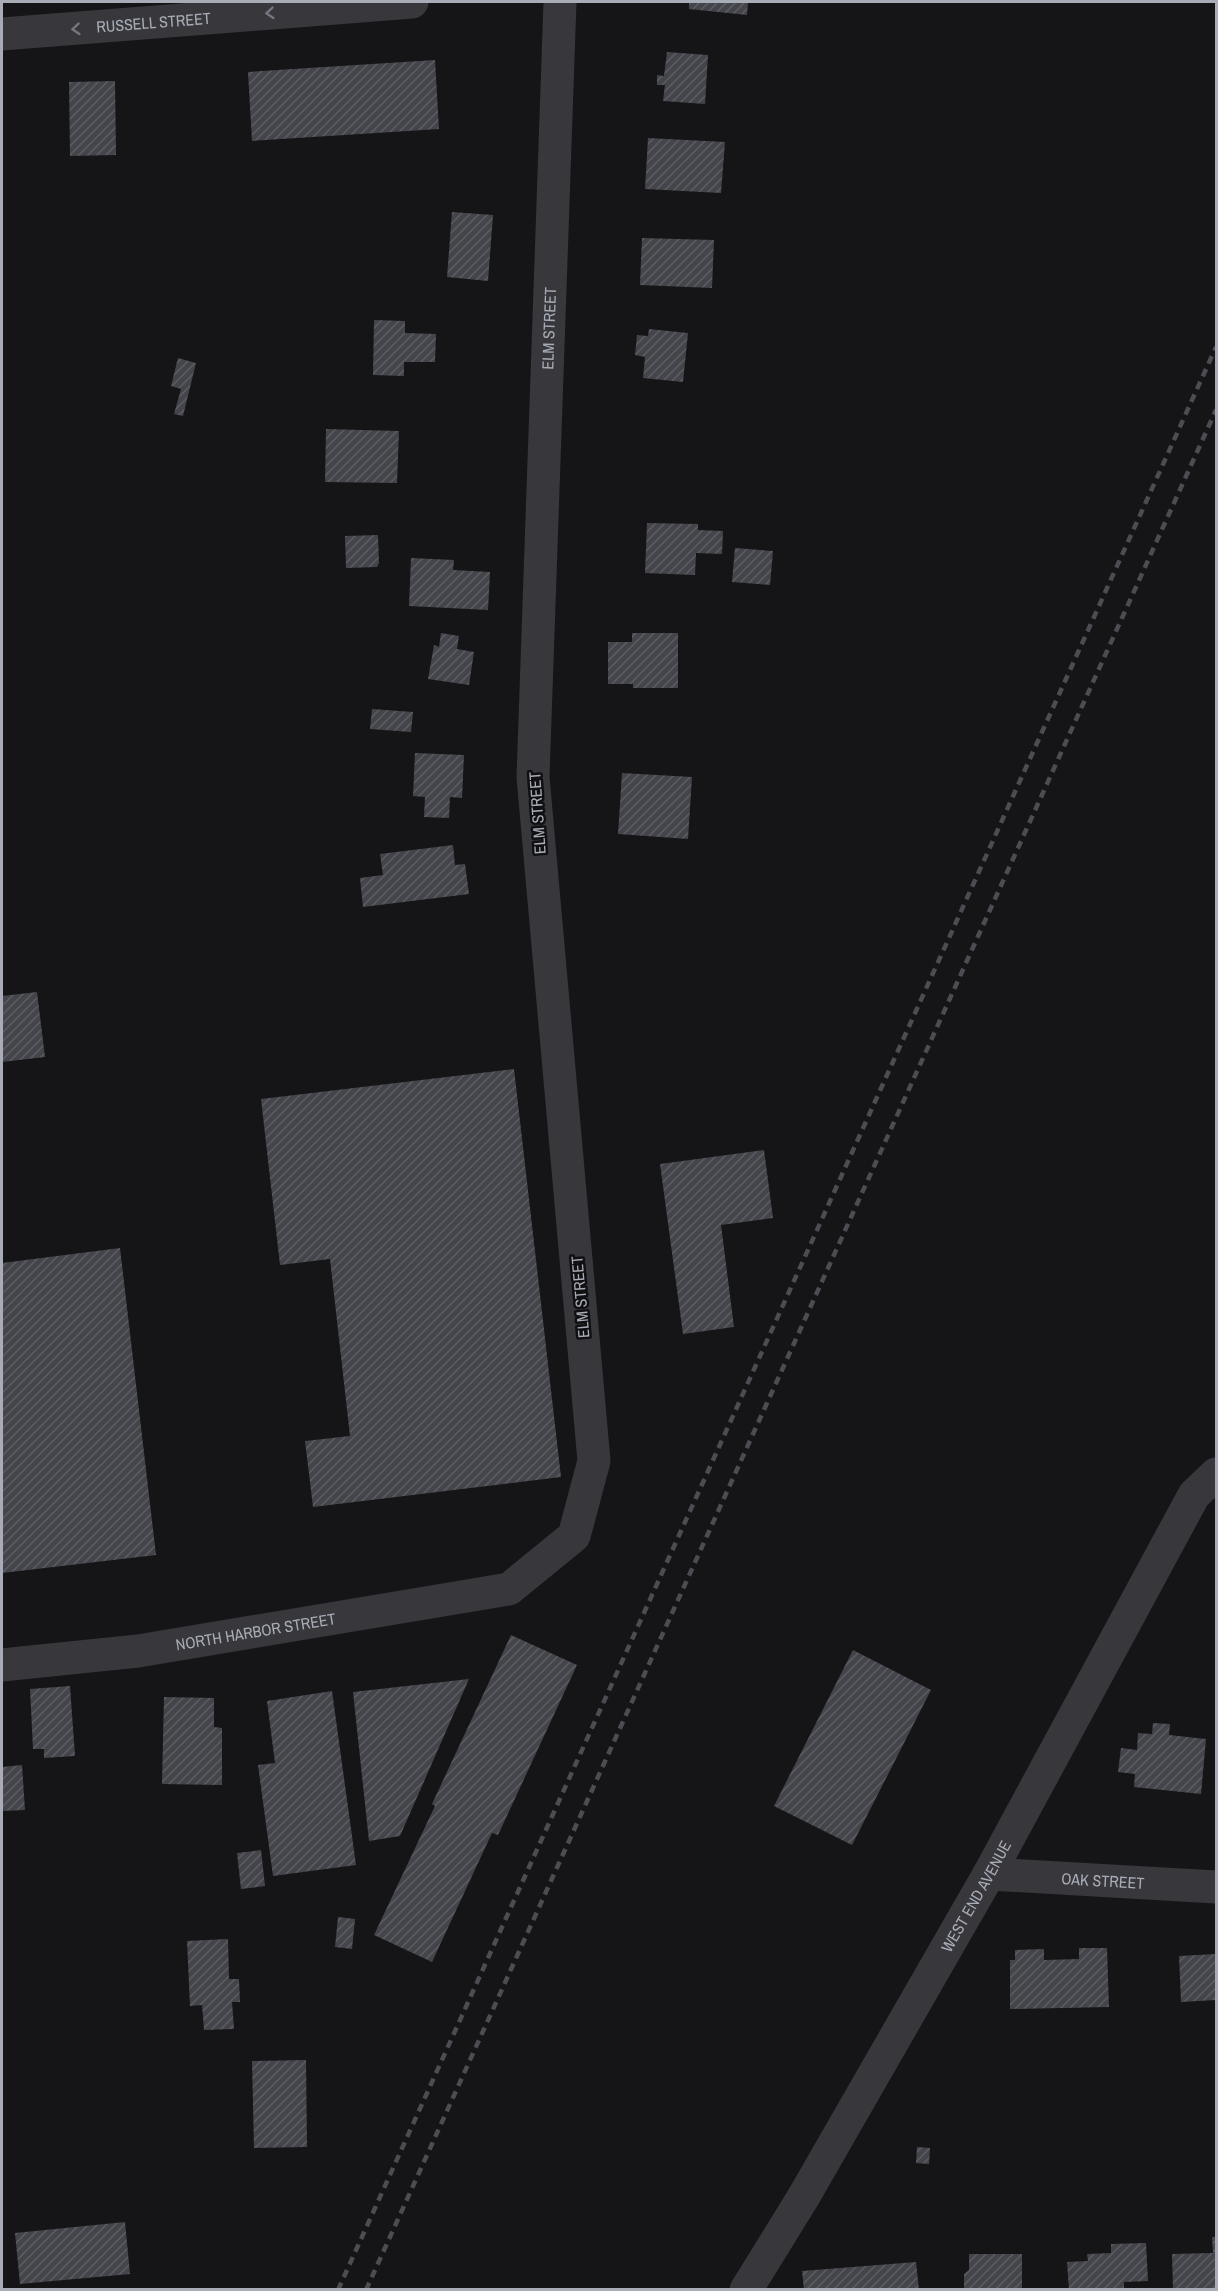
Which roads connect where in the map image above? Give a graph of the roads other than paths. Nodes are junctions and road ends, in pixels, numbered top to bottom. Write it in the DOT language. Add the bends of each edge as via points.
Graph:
graph roads {
  1 [pos="412,2"];
  2 [pos="560,2"];
  3 [pos="2,34"];
  4 [pos="1205,1484"];
  5 [pos="509,1589"];
  6 [pos="2,1665"];
  7 [pos="989,1874"];
  8 [pos="1216,1887"];
  9 [pos="746,2289"];
  1 -- 3 [label="street, RUSSELL STREET, one-way"];
  2 -- 5 [label="street, ELM STREET" via="533,777 594,1461 574,1536"];
  4 -- 7 [label="street, WEST END AVENUE"];
  5 -- 6 [label="street, NORTH HARBOR STREET" via="138,1651"];
  7 -- 8 [label="street, OAK STREET"];
  7 -- 9 [label="street, WEST END AVENUE" via="804,2196"];
}
